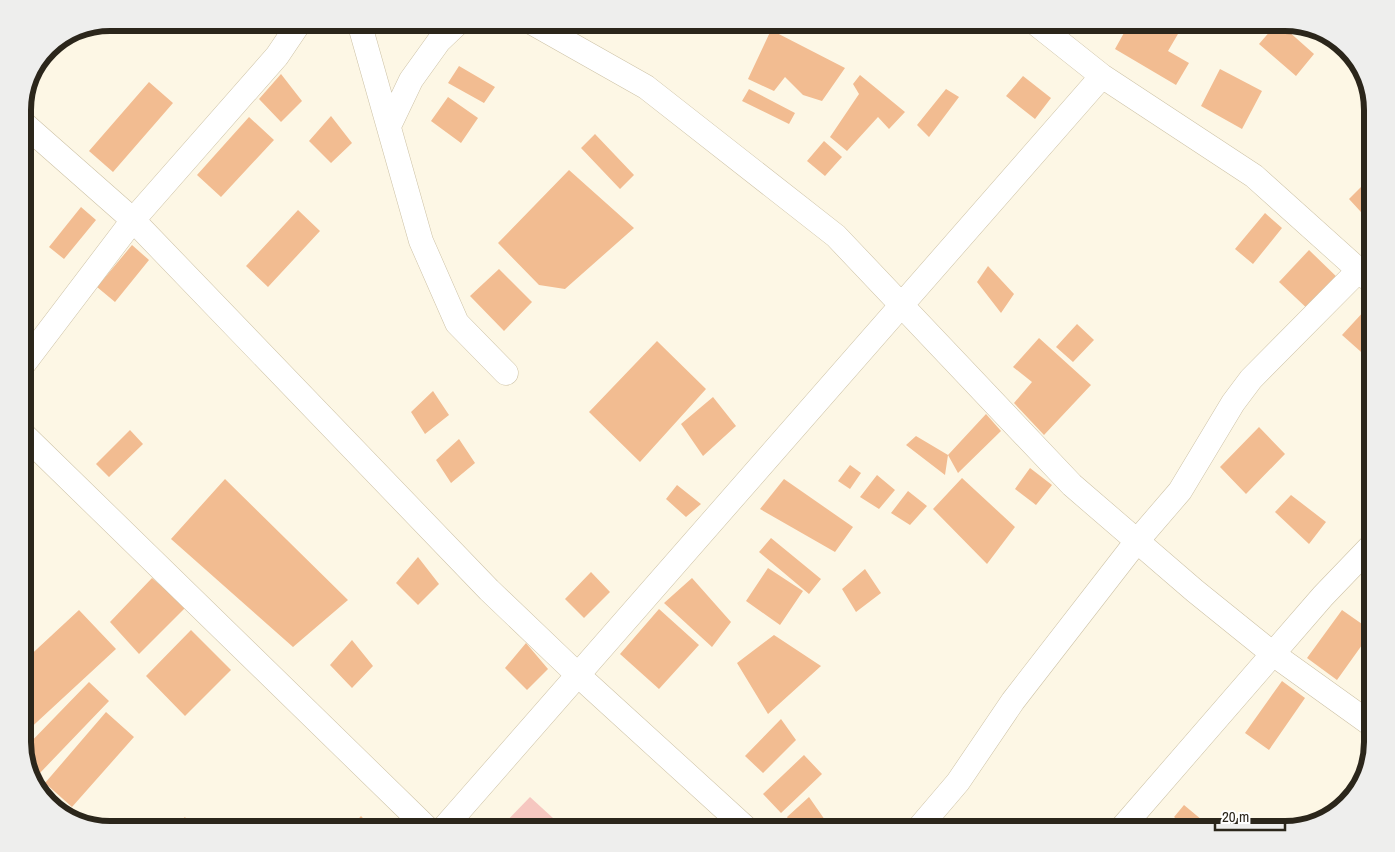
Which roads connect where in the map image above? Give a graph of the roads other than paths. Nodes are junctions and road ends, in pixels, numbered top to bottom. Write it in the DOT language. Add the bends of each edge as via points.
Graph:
graph roads {
  1 [pos="294,31"];
  2 [pos="362,31"];
  3 [pos="449,31"];
  4 [pos="546,31"];
  5 [pos="1045,31"];
  6 [pos="1102,76"];
  7 [pos="388,126"];
  8 [pos="31,130"];
  9 [pos="133,220"];
  10 [pos="1364,274"];
  11 [pos="1364,278"];
  12 [pos="902,306"];
  13 [pos="31,354"];
  14 [pos="506,373"];
  15 [pos="31,442"];
  16 [pos="1137,541"];
  17 [pos="1364,553"];
  18 [pos="1273,654"];
  19 [pos="578,675"];
  20 [pos="1364,719"];
  21 [pos="419,821"];
  22 [pos="451,821"];
  23 [pos="737,821"];
  24 [pos="926,821"];
  25 [pos="1129,821"];
  1 -- 9 [label="street" via="277,56"];
  2 -- 7 [label="street"];
  3 -- 7 [label="street" via="411,80"];
  4 -- 12 [label="street" via="646,87 836,236"];
  5 -- 6 [label="street"];
  6 -- 10 [label="street" via="1254,176"];
  6 -- 12 [label="street"];
  7 -- 14 [label="street" via="421,241 457,322"];
  8 -- 9 [label="street"];
  9 -- 13 [label="street"];
  9 -- 19 [label="street" via="489,590"];
  11 -- 16 [label="street" via="1300,331 1251,379 1233,402 1180,491"];
  12 -- 16 [label="street" via="1072,485"];
  12 -- 19 [label="street"];
  15 -- 21 [label="street"];
  16 -- 18 [label="street"];
  16 -- 24 [label="street" via="1013,701 958,782"];
  17 -- 18 [label="street"];
  18 -- 20 [label="street"];
  18 -- 25 [label="street"];
  19 -- 22 [label="street"];
  19 -- 23 [label="street"];
}
